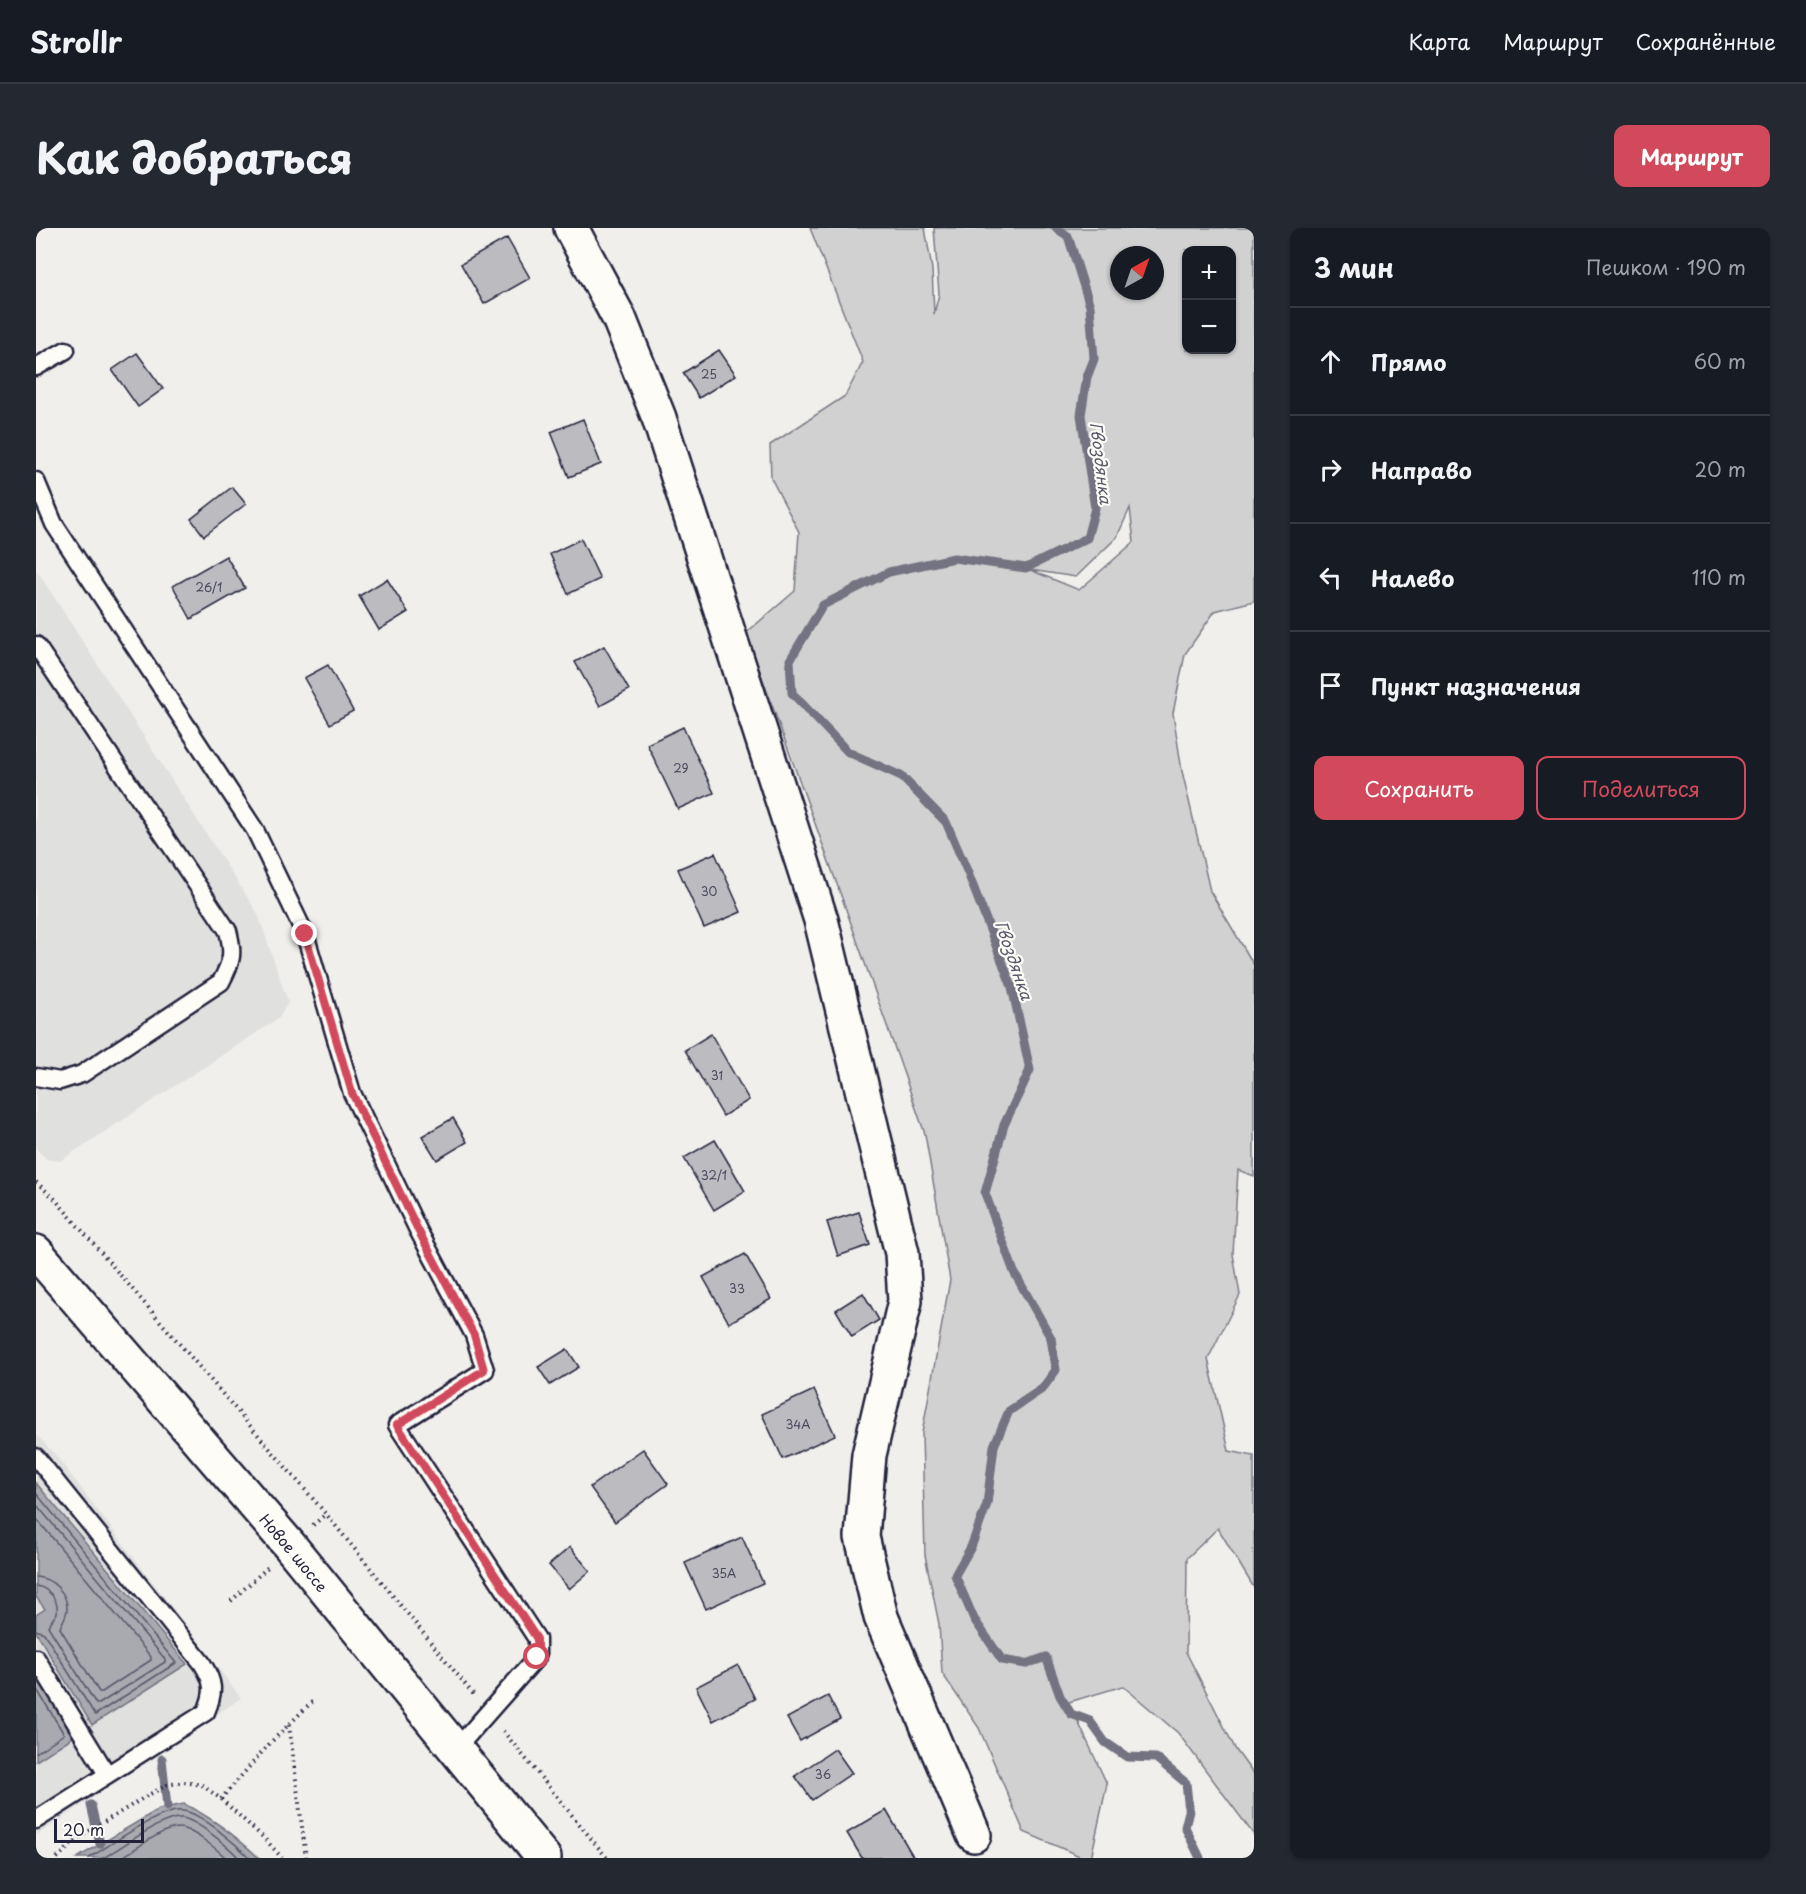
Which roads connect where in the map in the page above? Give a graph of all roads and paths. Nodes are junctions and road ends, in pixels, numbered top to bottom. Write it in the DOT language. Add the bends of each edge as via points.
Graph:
graph roads {
  1 [pos="571,228"];
  2 [pos="66,350"];
  3 [pos="36,367"];
  4 [pos="36,481"];
  5 [pos="36,645"];
  6 [pos="36,1077"];
  7 [pos="36,1182"];
  8 [pos="36,1252"];
  9 [pos="36,1457"];
  10 [pos="36,1658"];
  11 [pos="315,1700"];
  12 [pos="482,1704"];
  13 [pos="496,1722"];
  14 [pos="289,1724"];
  15 [pos="456,1749"];
  16 [pos="107,1774"];
  17 [pos="221,1799"];
  18 [pos="36,1820"];
  19 [pos="974,1835"];
  20 [pos="57,1858"];
  21 [pos="282,1858"];
  22 [pos="306,1858"];
  23 [pos="544,1858"];
  24 [pos="607,1858"];
  1 -- 19 [label="street" via="619,318 659,418 821,920 902,1253 905,1301 869,1455 862,1537 881,1617"];
  2 -- 3 [label="lane"];
  4 -- 15 [label="lane" via="54,524 255,830 305,934 352,1093 474,1335 484,1370 397,1425 537,1639 537,1657"];
  5 -- 6 [label="lane" via="228,931 232,946 230,965 220,982 82,1074 60,1080"];
  7 -- 12 [label="path" via="54,1198 326,1514"];
  8 -- 15 [label="street, Новое шоссе" via="290,1546"];
  9 -- 16 [label="lane" via="202,1663 213,1685 206,1712"];
  10 -- 16 [label="lane"];
  11 -- 14 [label="path"];
  13 -- 24 [label="path"];
  14 -- 17 [label="path"];
  14 -- 22 [label="path"];
  15 -- 23 [label="street, Новое шоссе"];
  16 -- 18 [label="lane"];
  17 -- 20 [label="path" via="202,1785 166,1785 81,1836"];
  17 -- 21 [label="path"];
}
